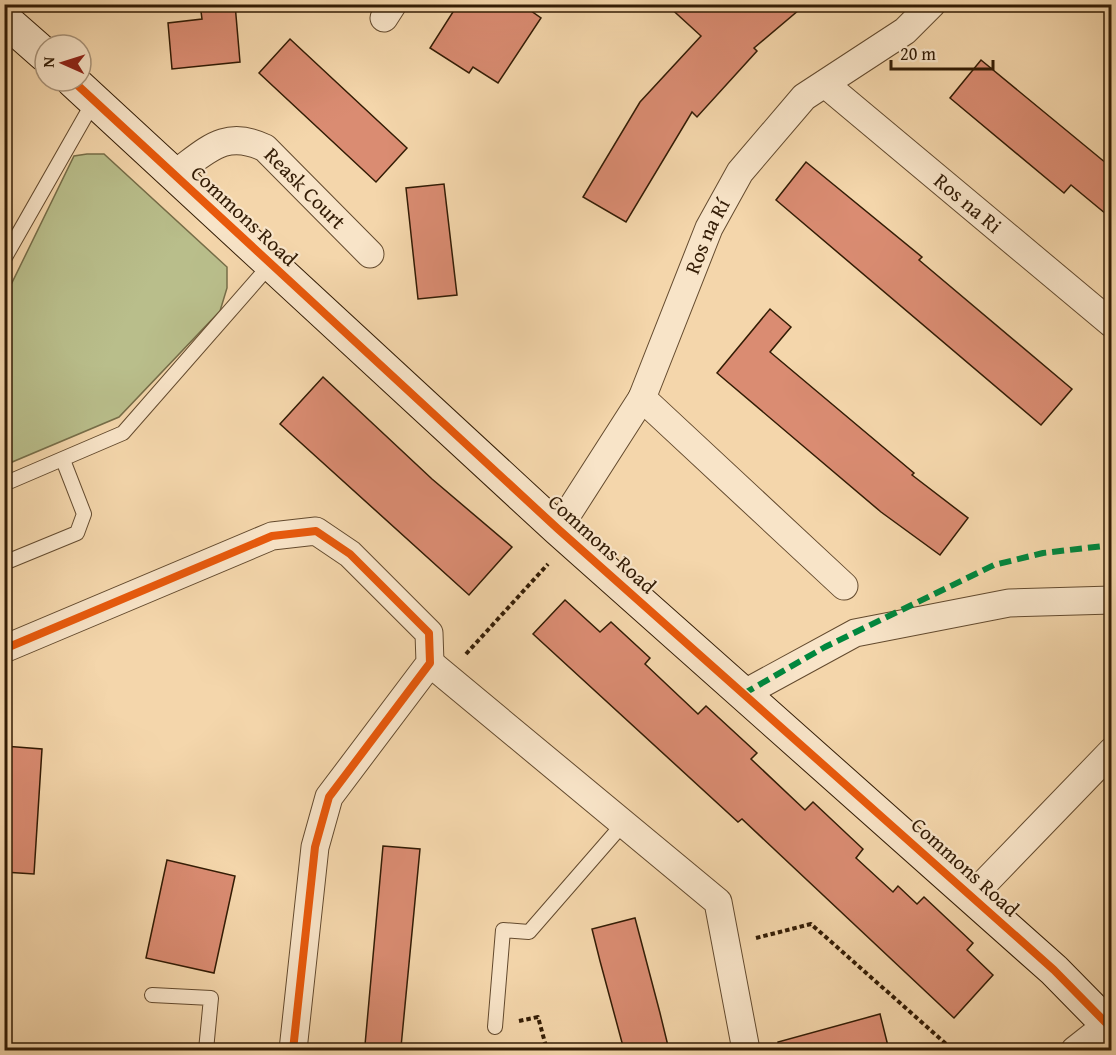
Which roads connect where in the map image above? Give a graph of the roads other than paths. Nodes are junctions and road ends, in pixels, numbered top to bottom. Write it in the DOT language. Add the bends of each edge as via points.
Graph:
graph roads {
  1 [pos="932,4"];
  2 [pos="4,18"];
  3 [pos="33,45"];
  4 [pos="825,84"];
  5 [pos="83,93"];
  6 [pos="86,93"];
  7 [pos="173,176"];
  8 [pos="370,254"];
  9 [pos="4,259"];
  10 [pos="270,265"];
  11 [pos="1112,324"];
  12 [pos="642,398"];
  13 [pos="63,460"];
  14 [pos="4,484"];
  15 [pos="564,535"];
  16 [pos="4,563"];
  17 [pos="844,586"];
  18 [pos="1112,600"];
  19 [pos="4,649"];
  20 [pos="438,670"];
  21 [pos="743,694"];
  22 [pos="1109,761"];
  23 [pos="623,824"];
  24 [pos="971,897"];
  25 [pos="152,995"];
  26 [pos="1109,1026"];
  27 [pos="495,1027"];
  28 [pos="206,1050"];
  29 [pos="294,1050"];
  30 [pos="746,1050"];
  31 [pos="1076,1050"];
  1 -- 4 [label="street, Ros na Rí" via="905,31"];
  2 -- 3 [label="street"];
  4 -- 11 [label="street, Ros na Ri"];
  4 -- 12 [label="street, Ros na Rí" via="804,97 740,172 710,228"];
  5 -- 9 [label="lane"];
  6 -- 7 [label="street, Commons Road"];
  7 -- 8 [label="street, Reask Court" via="217,145 246,138 265,148"];
  7 -- 10 [label="street, Commons Road"];
  10 -- 13 [label="lane" via="123,433"];
  10 -- 15 [label="street, Commons Road"];
  12 -- 15 [label="street, Ros na Rí"];
  12 -- 17 [label="street"];
  13 -- 14 [label="lane"];
  13 -- 16 [label="lane" via="84,514 77,533"];
  15 -- 21 [label="street, Commons Road"];
  18 -- 21 [label="street" via="1009,603 855,633"];
  19 -- 20 [label="street" via="272,536 316,531 350,554 429,633"];
  20 -- 23 [label="street"];
  20 -- 29 [label="street" via="329,797 315,847"];
  21 -- 24 [label="street, Commons Road"];
  22 -- 24 [label="street"];
  23 -- 27 [label="lane" via="529,932 503,930"];
  23 -- 30 [label="street" via="718,902"];
  24 -- 26 [label="street, Commons Road" via="1054,970"];
  25 -- 28 [label="lane" via="211,998"];
  26 -- 31 [label="street"];
}
